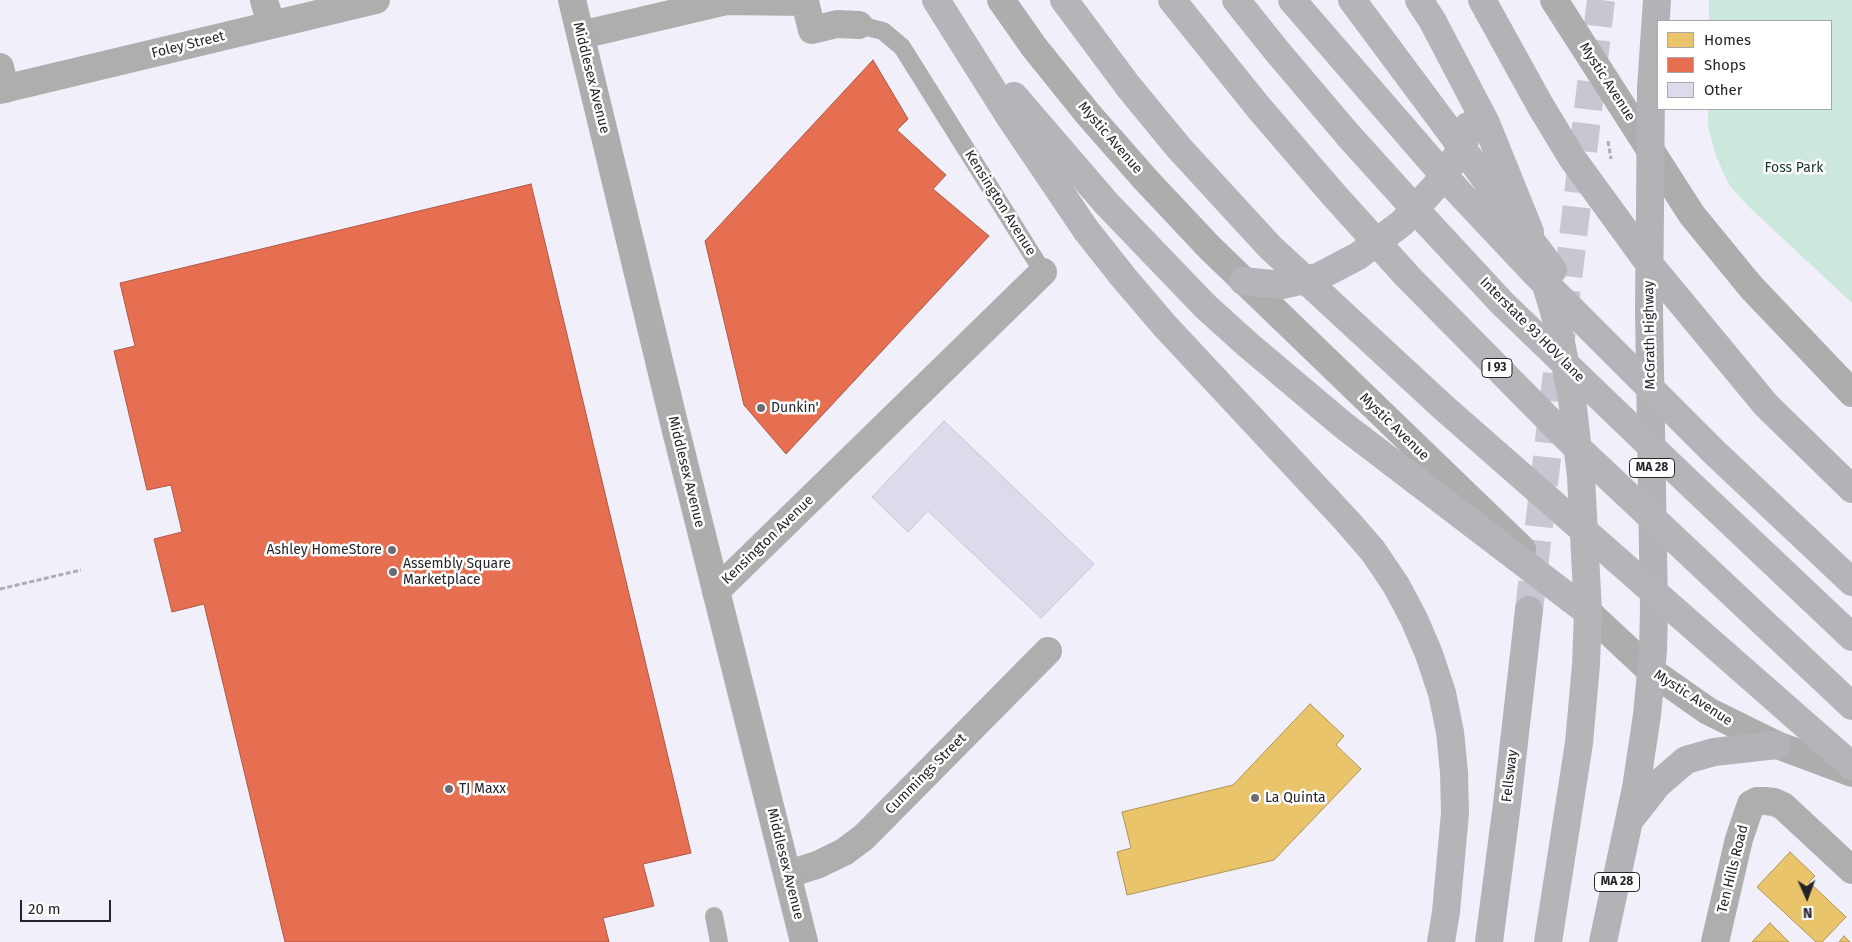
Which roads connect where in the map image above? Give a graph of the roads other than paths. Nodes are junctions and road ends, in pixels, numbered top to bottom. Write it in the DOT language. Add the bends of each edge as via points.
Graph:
graph roads {
  1 [pos="376,0"];
  2 [pos="572,0"];
  3 [pos="936,0"];
  4 [pos="940,0"];
  5 [pos="1001,0"];
  6 [pos="1064,0"];
  7 [pos="1172,0"];
  8 [pos="1236,0"];
  9 [pos="1292,0"];
  10 [pos="1352,0"];
  11 [pos="1419,0"];
  12 [pos="1482,0"];
  13 [pos="1554,0"];
  14 [pos="1657,0"];
  15 [pos="805,1"];
  16 [pos="267,13"];
  17 [pos="859,25"];
  18 [pos="581,35"];
  19 [pos="2,82"];
  20 [pos="1468,88"];
  21 [pos="1651,150"];
  22 [pos="1650,266"];
  23 [pos="1043,272"];
  24 [pos="1243,281"];
  25 [pos="1612,350"];
  26 [pos="1852,393"];
  27 [pos="1852,489"];
  28 [pos="1852,582"];
  29 [pos="716,591"];
  30 [pos="1529,610"];
  31 [pos="1588,612"];
  32 [pos="1852,637"];
  33 [pos="1048,651"];
  34 [pos="1651,671"];
  35 [pos="1852,706"];
  36 [pos="1777,745"];
  37 [pos="1852,766"];
  38 [pos="1852,773"];
  39 [pos="1629,822"];
  40 [pos="1852,870"];
  41 [pos="788,874"];
  42 [pos="714,916"];
  43 [pos="719,942"];
  44 [pos="804,942"];
  45 [pos="1440,942"];
  46 [pos="1489,942"];
  47 [pos="1548,942"];
  48 [pos="1603,942"];
  49 [pos="1715,942"];
  1 -- 16 [label="street, Foley Street"];
  2 -- 18 [label="main road, Middlesex Avenue"];
  3 -- 45 [label="highway" via="1086,230 1164,326 1373,551 1405,602 1430,654 1450,732 1455,813"];
  4 -- 31 [label="highway" via="1045,134 1205,306 1336,419"];
  5 -- 24 [label="main road, Mystic Avenue" via="1088,114"];
  6 -- 37 [label="highway, bridge" via="1179,148 1270,247 1437,401"];
  7 -- 35 [label="highway, I 93, bridge" via="1333,194 1408,277 1565,436"];
  8 -- 32 [label="highway, Interstate 93 HOV lane, bridge" via="1348,134 1502,303"];
  9 -- 25 [label="highway, bridge" via="1454,187"];
  10 -- 25 [label="highway, bridge"];
  11 -- 20 [label="highway"];
  12 -- 22 [label="highway" via="1572,158"];
  13 -- 21 [label="main road, Mystic Avenue"];
  14 -- 21 [label="highway, McGrath Highway / MA 28"];
  15 -- 17 [label="street, Kensington Avenue" via="812,30 837,24"];
  15 -- 18 [label="street, Kensington Avenue" via="726,1"];
  16 -- 19 [label="street, Foley Street"];
  17 -- 23 [label="lane, Kensington Avenue" via="883,31 902,47"];
  18 -- 29 [label="main road, Middlesex Avenue"];
  20 -- 24 [label="highway" via="1470,116 1464,144 1442,179 1402,223 1358,256 1318,276 1282,285"];
  20 -- 31 [label="highway" via="1533,240 1557,322 1572,399 1580,467"];
  21 -- 22 [label="highway, McGrath Highway / MA 28"];
  21 -- 26 [label="main road, Mystic Avenue" via="1692,215 1720,250"];
  22 -- 27 [label="highway" via="1766,405"];
  22 -- 34 [label="highway, McGrath Highway / MA 28" via="1654,600"];
  23 -- 29 [label="street, Kensington Avenue"];
  24 -- 31 [label="main road, Mystic Avenue"];
  25 -- 28 [label="highway, bridge"];
  29 -- 41 [label="main road, Middlesex Avenue"];
  30 -- 46 [label="highway, Fellsway"];
  31 -- 34 [label="main road, Mystic Avenue"];
  31 -- 47 [label="highway" via="1579,743"];
  33 -- 41 [label="street, Cummings Street" via="864,837 818,866"];
  34 -- 36 [label="main road, Mystic Avenue" via="1708,711"];
  34 -- 39 [label="highway, MA 28"];
  36 -- 38 [label="main road, Mystic Avenue"];
  36 -- 39 [label="highway" via="1714,752 1686,760 1658,784"];
  39 -- 48 [label="highway, MA 28"];
  40 -- 49 [label="street, Ten Hills Road" via="1782,806 1774,802 1751,804 1739,839"];
  41 -- 44 [label="main road, Middlesex Avenue"];
  42 -- 43 [label="lane"];
}
